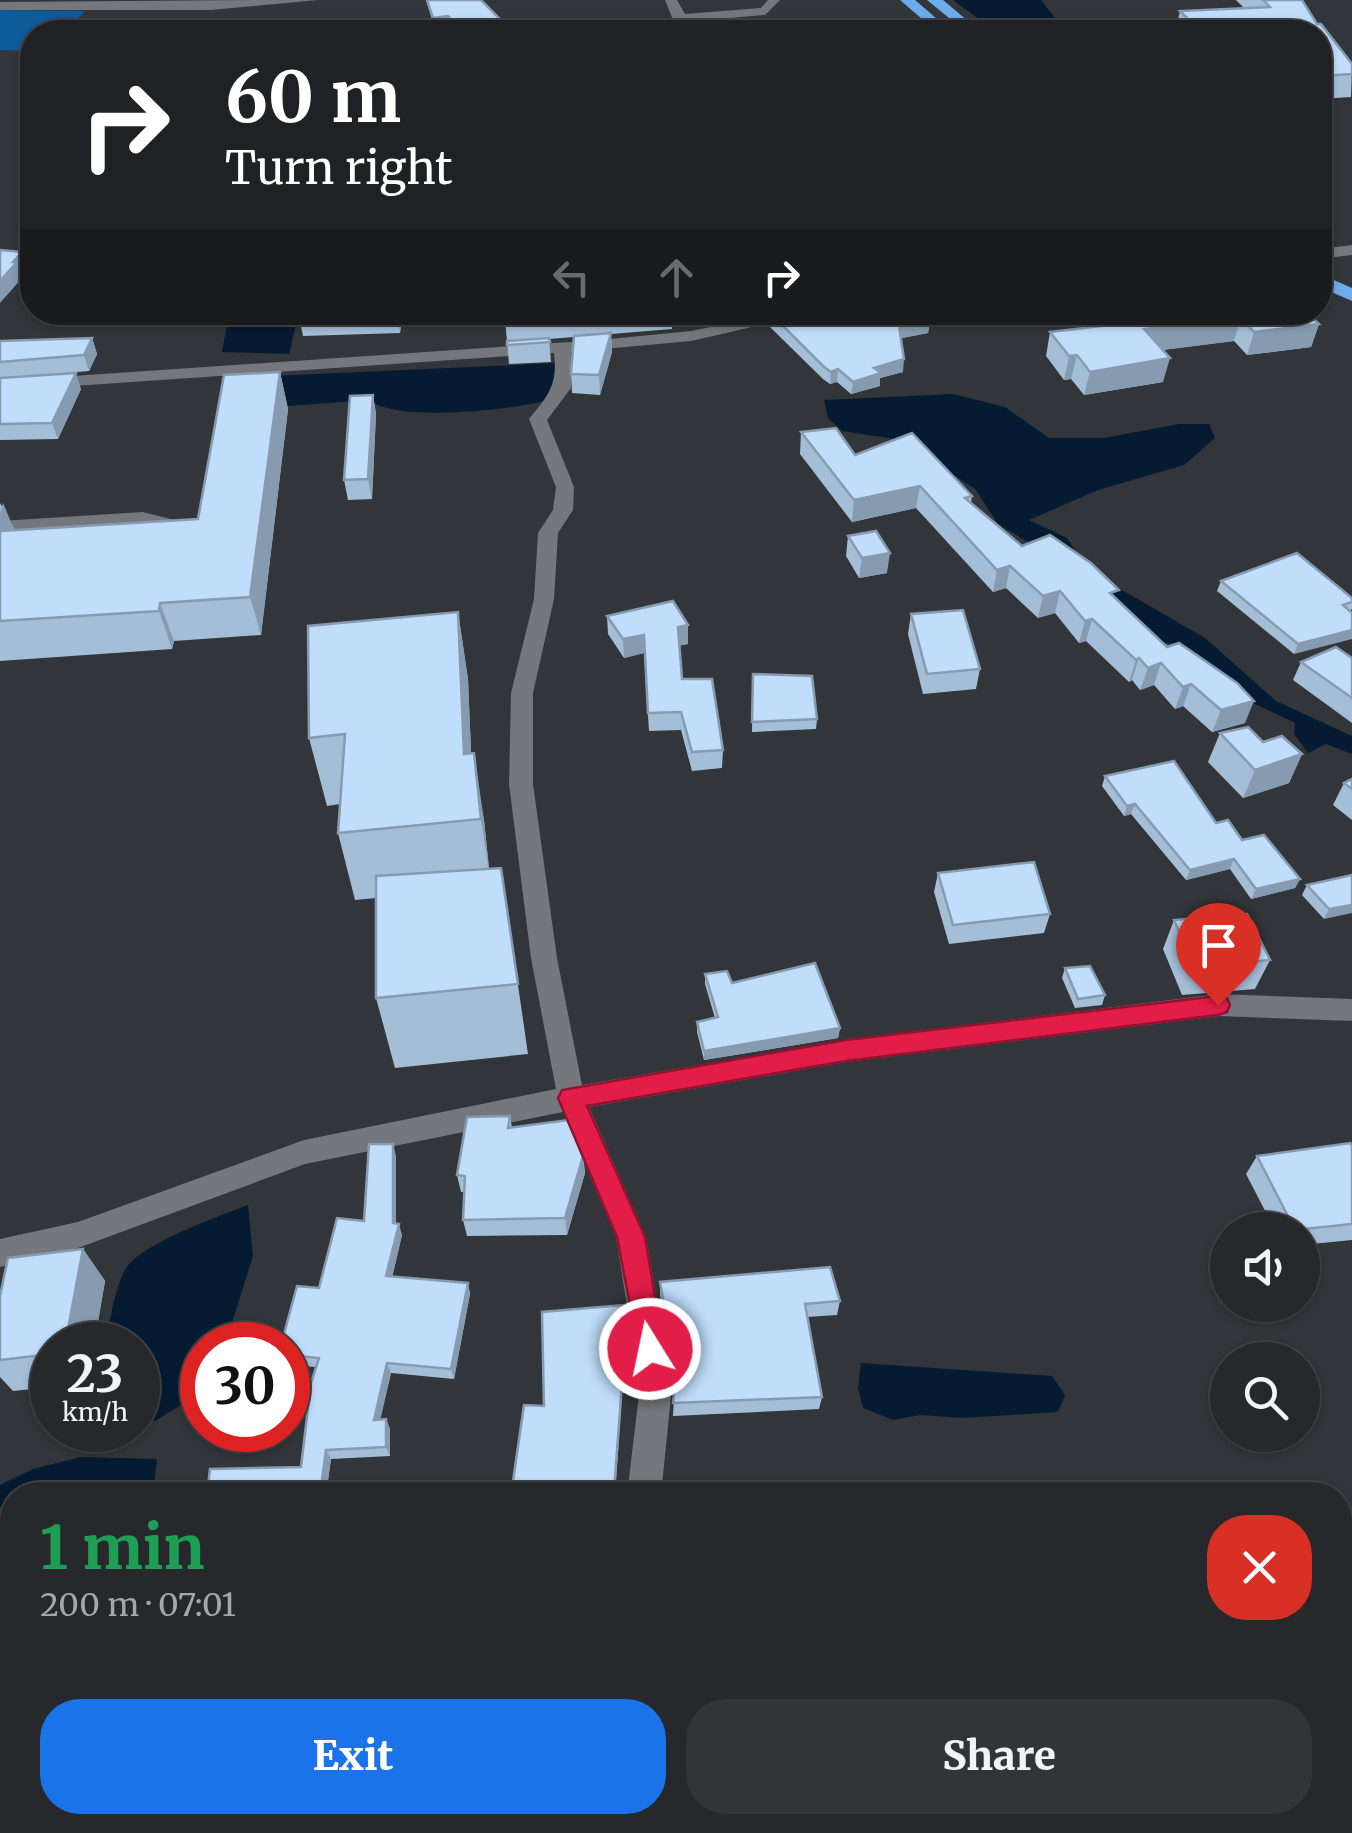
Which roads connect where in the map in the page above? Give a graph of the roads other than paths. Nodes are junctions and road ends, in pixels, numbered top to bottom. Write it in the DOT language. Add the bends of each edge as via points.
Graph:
graph roads {
  1 [pos="312,0"];
  2 [pos="671,0"];
  3 [pos="774,0"];
  4 [pos="907,0"];
  5 [pos="934,0"];
  6 [pos="0,6"];
  7 [pos="931,20"];
  8 [pos="959,20"];
  9 [pos="745,325"];
  10 [pos="562,348"];
  11 [pos="0,386"];
  12 [pos="0,526"];
  13 [pos="176,542"];
  14 [pos="1352,1010"];
  15 [pos="571,1098"];
  16 [pos="0,1252"];
  17 [pos="645,1482"];
  1 -- 6 [label="street"];
  2 -- 3 [label="street" via="685,18 765,11"];
  4 -- 7 [label="highway"];
  5 -- 8 [label="highway"];
  9 -- 10 [label="street"];
  10 -- 11 [label="street"];
  10 -- 15 [label="street" via="566,381 559,400 538,419 565,486 563,510 548,533 544,599 522,693 521,784"];
  12 -- 13 [label="street" via="143,518 168,524"];
  14 -- 15 [label="street" via="1182,1009 846,1050"];
  15 -- 16 [label="street" via="304,1152 78,1235"];
  15 -- 17 [label="street" via="631,1237 656,1386"];
}
